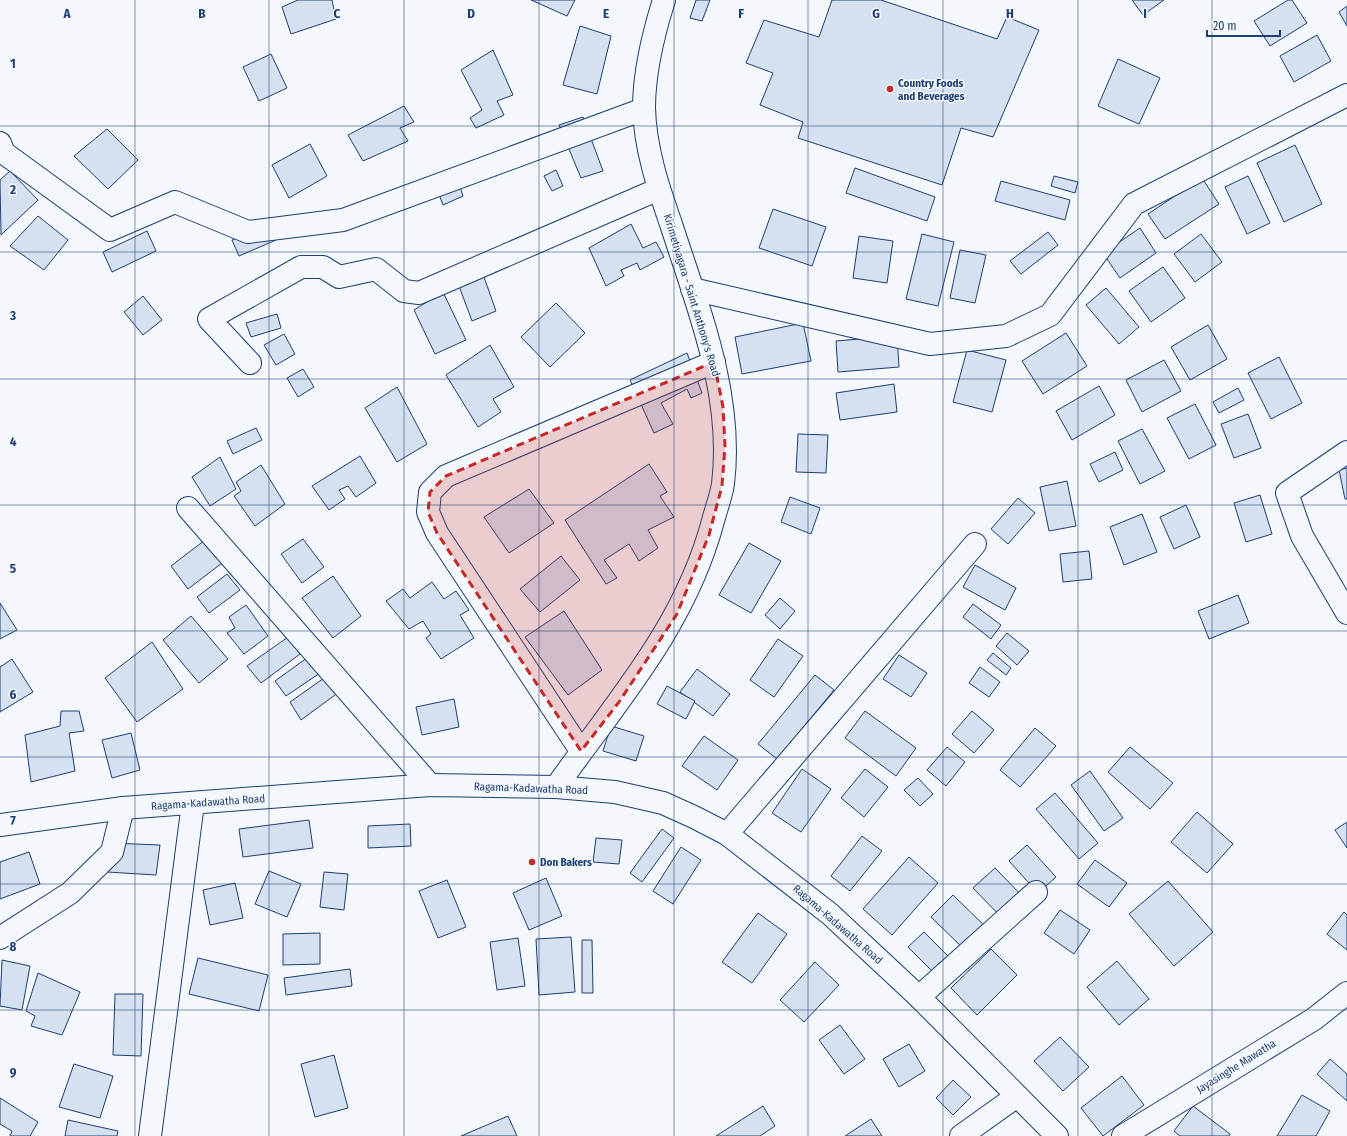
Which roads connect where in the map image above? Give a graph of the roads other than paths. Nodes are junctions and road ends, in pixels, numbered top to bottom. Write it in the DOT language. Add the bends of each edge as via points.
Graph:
graph roads {
  1 [pos="664,0"];
  2 [pos="1347,95"];
  3 [pos="644,109"];
  4 [pos="0,143"];
  5 [pos="659,189"];
  6 [pos="692,289"];
  7 [pos="714,362"];
  8 [pos="250,363"];
  9 [pos="1347,452"];
  10 [pos="188,508"];
  11 [pos="975,544"];
  12 [pos="1347,613"];
  13 [pos="581,751"];
  14 [pos="430,784"];
  15 [pos="556,786"];
  16 [pos="193,803"];
  17 [pos="123,808"];
  18 [pos="0,825"];
  19 [pos="728,834"];
  20 [pos="1036,892"];
  21 [pos="0,938"];
  22 [pos="1347,993"];
  23 [pos="920,997"];
  24 [pos="1018,1096"];
  25 [pos="150,1136"];
  26 [pos="961,1136"];
  27 [pos="1057,1136"];
  28 [pos="1123,1136"];
  1 -- 3 [label="street, Kirimetiyagara - Saint Anthony's Road" via="653,35"];
  2 -- 6 [label="street" via="1134,204 1050,315 1006,336 930,344"];
  3 -- 4 [label="street" via="343,220 248,232 175,202 110,230 4,153"];
  3 -- 5 [label="street, Kirimetiyagara - Saint Anthony's Road" via="649,147"];
  5 -- 6 [label="street, Kirimetiyagara - Saint Anthony's Road"];
  5 -- 8 [label="street" via="419,293 404,291 376,269 340,277 323,267 301,267 209,319"];
  6 -- 7 [label="street, Kirimetiyagara - Saint Anthony's Road"];
  7 -- 13 [label="street, Kirimetiyagara - Saint Anthony's Road" via="723,407 725,446 722,486 698,568 677,614 619,702"];
  7 -- 13 [label="street" via="446,476 430,492 428,512 437,533"];
  9 -- 12 [label="street" via="1288,492 1302,536"];
  10 -- 14 [label="street"];
  11 -- 19 [label="street"];
  13 -- 15 [label="street, Kirimetiyagara - Saint Anthony's Road"];
  14 -- 15 [label="street, Ragama-Kadawatha Road"];
  14 -- 16 [label="street, Ragama-Kadawatha Road"];
  15 -- 19 [label="street, Ragama-Kadawatha Road" via="615,792 663,803"];
  16 -- 17 [label="street, Ragama-Kadawatha Road"];
  16 -- 25 [label="street"];
  17 -- 18 [label="street, Ragama-Kadawatha Road"];
  17 -- 21 [label="street" via="112,852 70,893"];
  19 -- 23 [label="street, Ragama-Kadawatha Road" via="830,914"];
  20 -- 23 [label="street"];
  22 -- 28 [label="street, Jayasinghe Mawatha" via="1314,1018"];
  23 -- 24 [label="street, Ragama-Kadawatha Road"];
  24 -- 26 [label="street"];
  24 -- 27 [label="street, Ragama-Kadawatha Road"];
}
